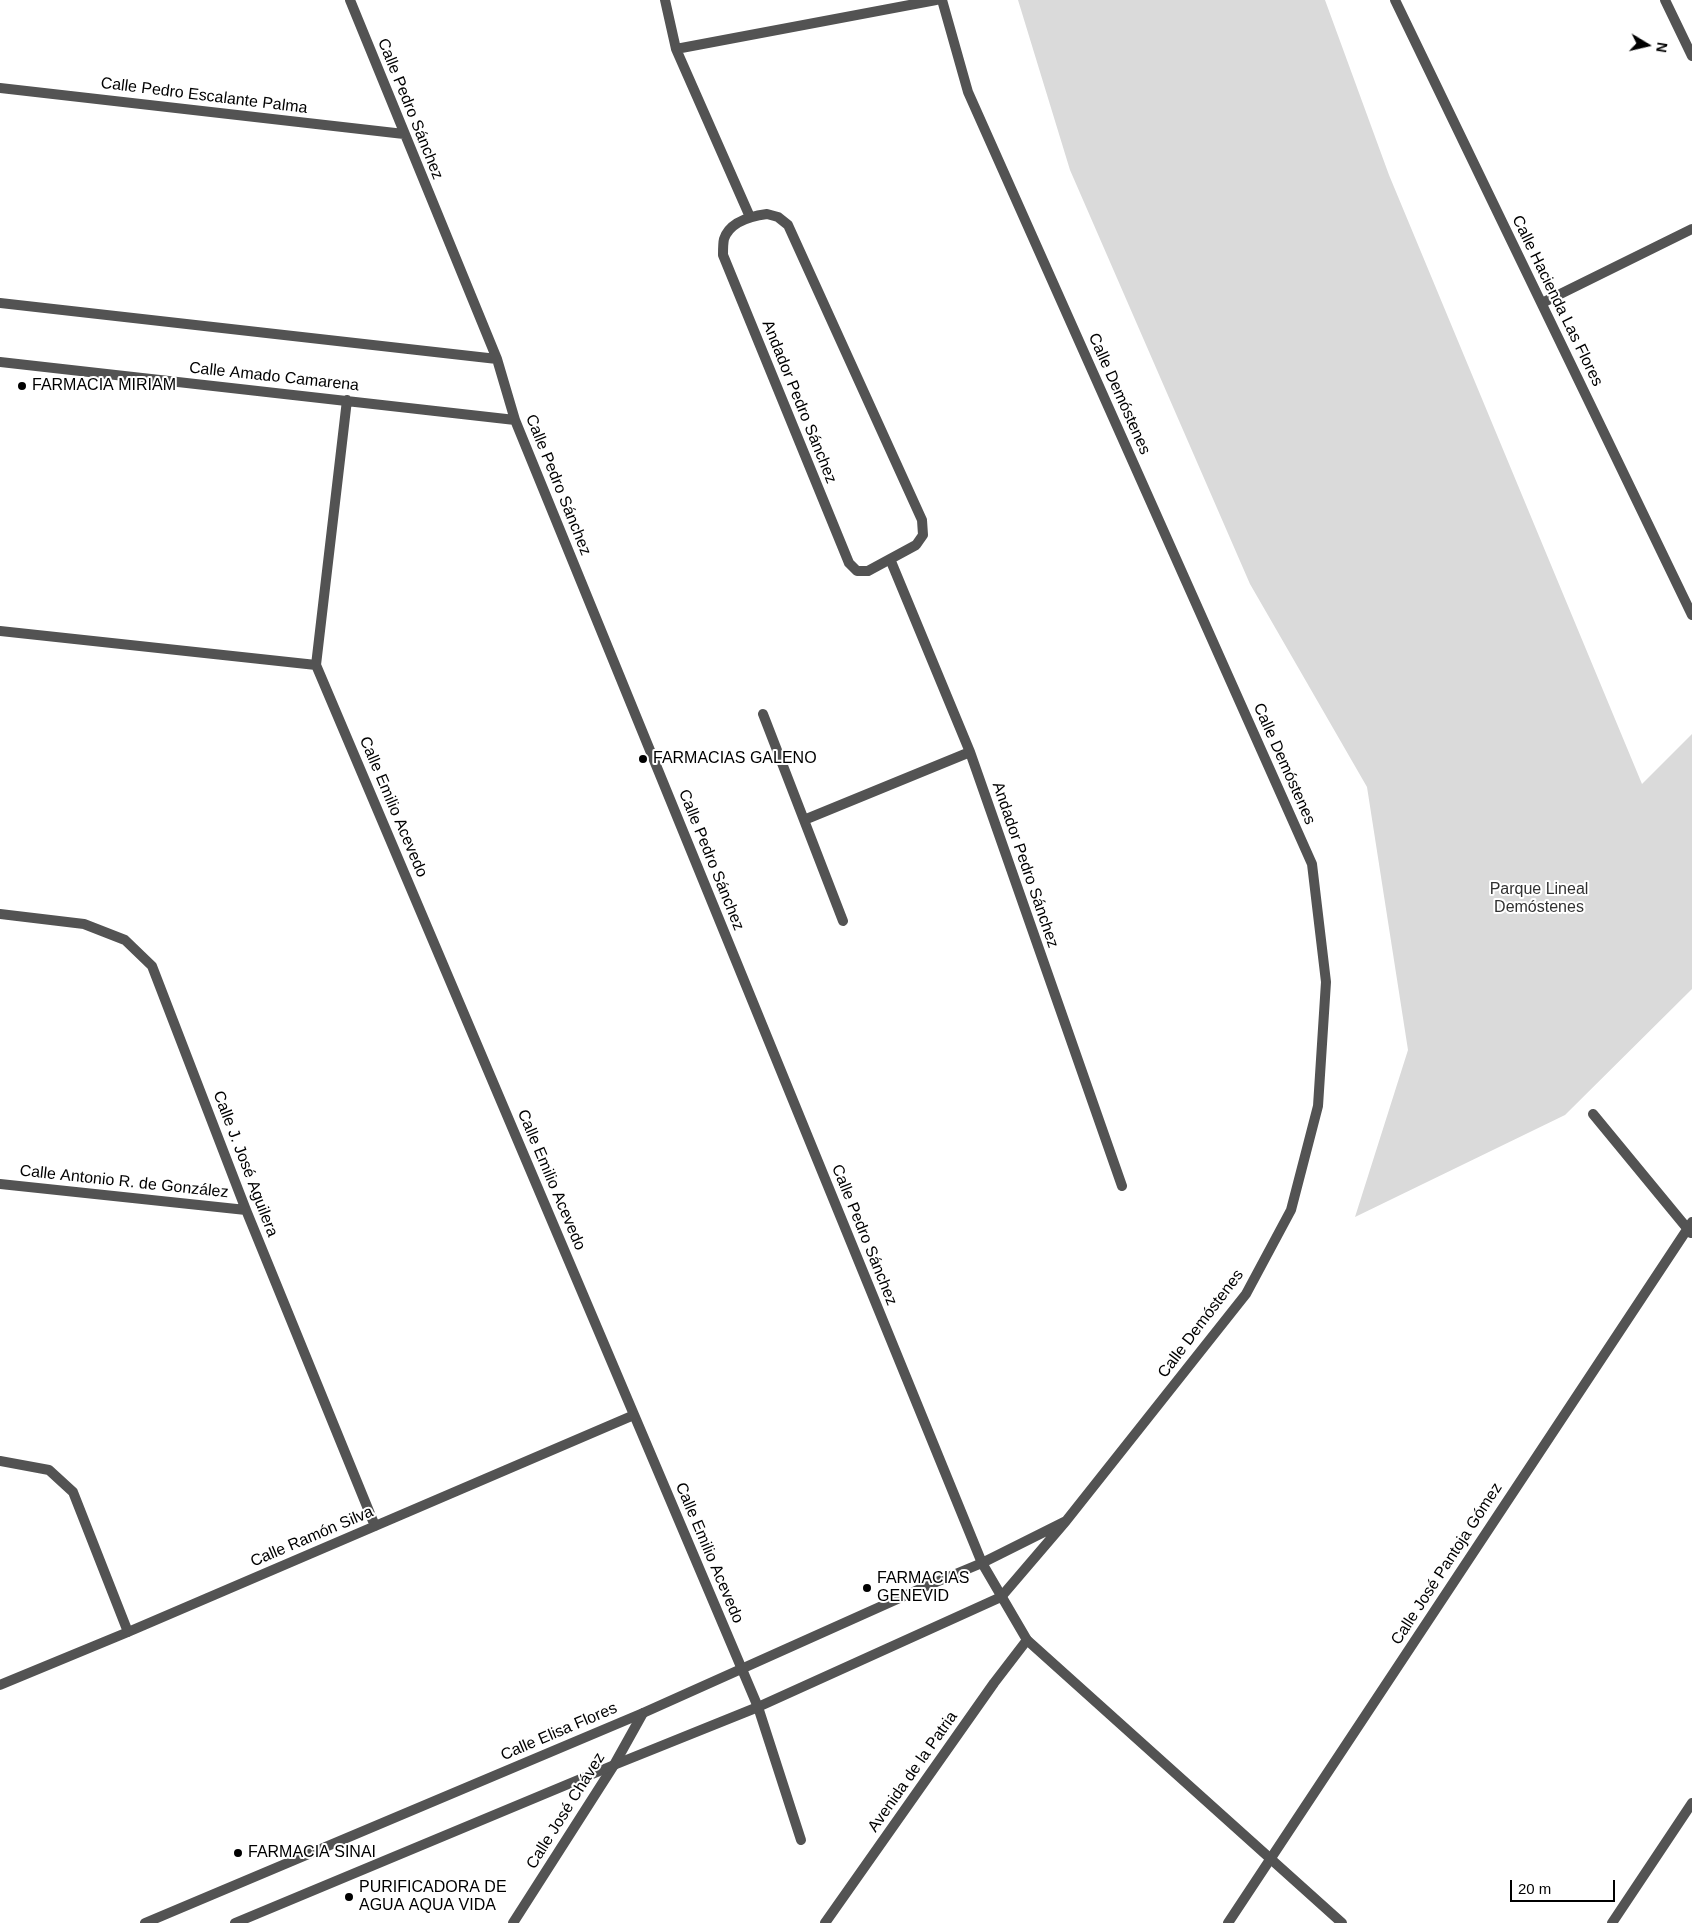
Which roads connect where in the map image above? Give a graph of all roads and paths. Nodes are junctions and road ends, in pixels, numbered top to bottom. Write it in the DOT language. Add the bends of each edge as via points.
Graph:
graph roads {
  1 [pos="350,0"];
  2 [pos="665,0"];
  3 [pos="936,0"];
  4 [pos="942,0"];
  5 [pos="1395,0"];
  6 [pos="1665,0"];
  7 [pos="676,49"];
  8 [pos="1692,56"];
  9 [pos="0,88"];
  10 [pos="404,134"];
  11 [pos="750,217"];
  12 [pos="1692,229"];
  13 [pos="0,303"];
  14 [pos="1542,303"];
  15 [pos="497,358"];
  16 [pos="0,362"];
  17 [pos="348,400"];
  18 [pos="515,420"];
  19 [pos="890,558"];
  20 [pos="1692,614"];
  21 [pos="0,631"];
  22 [pos="316,665"];
  23 [pos="763,714"];
  24 [pos="970,752"];
  25 [pos="804,820"];
  26 [pos="0,914"];
  27 [pos="843,921"];
  28 [pos="1593,1114"];
  29 [pos="0,1184"];
  30 [pos="1122,1186"];
  31 [pos="246,1210"];
  32 [pos="1691,1228"];
  33 [pos="634,1415"];
  34 [pos="0,1461"];
  35 [pos="1066,1521"];
  36 [pos="375,1526"];
  37 [pos="982,1564"];
  38 [pos="1000,1597"];
  39 [pos="128,1632"];
  40 [pos="1027,1640"];
  41 [pos="742,1669"];
  42 [pos="0,1685"];
  43 [pos="758,1707"];
  44 [pos="643,1713"];
  45 [pos="614,1765"];
  46 [pos="1692,1803"];
  47 [pos="801,1840"];
  48 [pos="1270,1859"];
  49 [pos="145,1923"];
  50 [pos="235,1923"];
  51 [pos="513,1923"];
  52 [pos="825,1923"];
  53 [pos="1228,1923"];
  54 [pos="1342,1923"];
  55 [pos="1612,1923"];
  1 -- 10 [label="street, Calle Pedro Sánchez"];
  2 -- 7 [label="street"];
  3 -- 7 [label="street"];
  4 -- 35 [label="street, Calle Demóstenes" via="968,92 1312,864 1326,982 1318,1106 1292,1210 1246,1294"];
  5 -- 14 [label="street, Calle Hacienda Las Flores"];
  6 -- 8 [label="street"];
  7 -- 11 [label="street"];
  9 -- 10 [label="street, Calle Pedro Escalante Palma"];
  10 -- 15 [label="street, Calle Pedro Sánchez"];
  11 -- 19 [label="street, Andador Pedro Sánchez" via="767,214 788,225 922,520 923,535 916,545"];
  11 -- 19 [label="street, Andador Pedro Sánchez" via="730,228 724,239 723,255 849,563 857,571 868,571"];
  12 -- 14 [label="street"];
  13 -- 15 [label="street"];
  14 -- 20 [label="street, Calle Hacienda Las Flores"];
  15 -- 18 [label="street, Calle Pedro Sánchez"];
  16 -- 17 [label="street, Calle Amado Camarena"];
  17 -- 18 [label="street, Calle Amado Camarena"];
  17 -- 22 [label="street, Calle Emilio Acevedo"];
  18 -- 37 [label="street, Calle Pedro Sánchez"];
  19 -- 24 [label="street, Andador Pedro Sánchez"];
  21 -- 22 [label="street"];
  22 -- 33 [label="street, Calle Emilio Acevedo"];
  23 -- 25 [label="street"];
  24 -- 25 [label="street"];
  24 -- 30 [label="street, Andador Pedro Sánchez"];
  25 -- 27 [label="street"];
  26 -- 31 [label="street, Calle J. José Aguilera" via="84,924 125,940 152,966"];
  28 -- 32 [label="street"];
  29 -- 31 [label="street, Calle Antonio R. de González"];
  31 -- 36 [label="street, Calle J. José Aguilera"];
  32 -- 48 [label="street, Calle José Pantoja Gómez"];
  33 -- 36 [label="street, Calle Ramón Silva"];
  33 -- 41 [label="street, Calle Emilio Acevedo"];
  34 -- 39 [label="street" via="48,1470 72,1492"];
  35 -- 37 [label="street, Calle Demóstenes"];
  35 -- 38 [label="street, Calle Demóstenes"];
  36 -- 39 [label="street, Calle Ramón Silva"];
  37 -- 38 [label="street, Calle Pedro Sánchez"];
  37 -- 41 [label="street, Calle Elisa Flores"];
  38 -- 40 [label="street, Calle Pedro Sánchez"];
  38 -- 43 [label="street"];
  39 -- 42 [label="street, Calle Ramón Silva"];
  40 -- 48 [label="street, Calle Pedro Sánchez"];
  40 -- 52 [label="street, Avenida de la Patria"];
  41 -- 43 [label="street, Calle Emilio Acevedo"];
  41 -- 44 [label="street, Calle Elisa Flores"];
  43 -- 45 [label="street"];
  43 -- 47 [label="street, Calle Emilio Acevedo"];
  44 -- 45 [label="street, Calle José Chávez"];
  44 -- 49 [label="street, Calle Elisa Flores"];
  45 -- 50 [label="street"];
  45 -- 51 [label="street, Calle José Chávez"];
  46 -- 55 [label="street"];
  48 -- 53 [label="street, Calle José Pantoja Gómez"];
  48 -- 54 [label="street, Calle Pedro Sánchez"];
}
